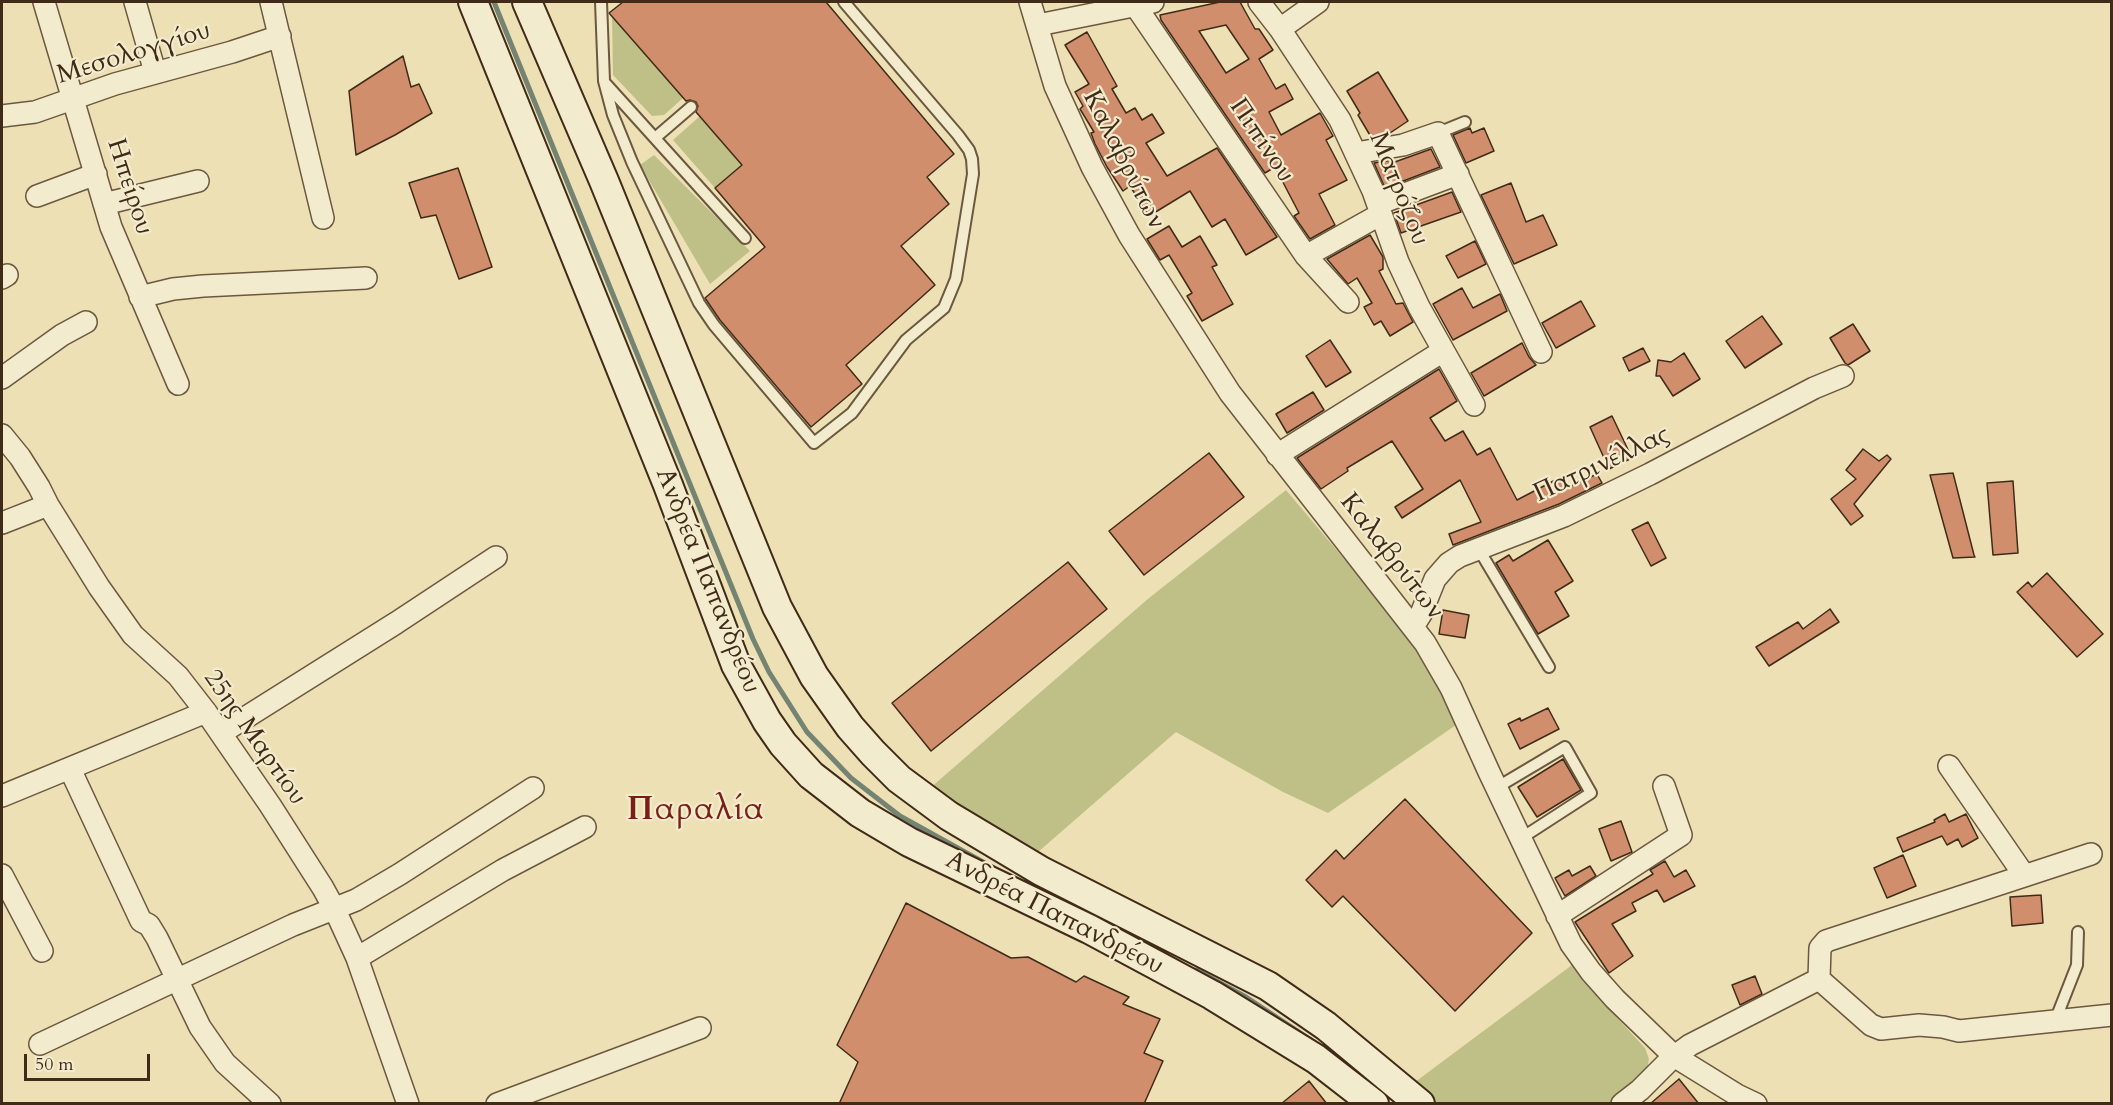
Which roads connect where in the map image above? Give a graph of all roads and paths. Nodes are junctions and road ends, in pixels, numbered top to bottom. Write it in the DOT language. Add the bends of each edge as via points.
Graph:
graph roads {
  1 [pos="44,2"];
  2 [pos="135,2"];
  3 [pos="271,2"];
  4 [pos="473,2"];
  5 [pos="527,2"];
  6 [pos="601,2"];
  7 [pos="844,2"];
  8 [pos="1030,2"];
  9 [pos="1259,2"];
  10 [pos="1318,2"];
  11 [pos="1144,3"];
  12 [pos="1038,26"];
  13 [pos="1280,29"];
  14 [pos="280,36"];
  15 [pos="155,72"];
  16 [pos="604,81"];
  17 [pos="74,99"];
  18 [pos="691,107"];
  19 [pos="2,116"];
  20 [pos="1465,122"];
  21 [pos="1438,133"];
  22 [pos="655,138"];
  23 [pos="1356,153"];
  24 [pos="96,174"];
  25 [pos="1458,174"];
  26 [pos="198,181"];
  27 [pos="38,196"];
  28 [pos="104,204"];
  29 [pos="1380,209"];
  30 [pos="322,218"];
  31 [pos="745,238"];
  32 [pos="1306,256"];
  33 [pos="366,278"];
  34 [pos="140,297"];
  35 [pos="1348,302"];
  36 [pos="86,322"];
  37 [pos="1443,351"];
  38 [pos="1541,352"];
  39 [pos="1843,376"];
  40 [pos="2,378"];
  41 [pos="178,384"];
  42 [pos="1474,405"];
  43 [pos="2,435"];
  44 [pos="1277,455"];
  45 [pos="48,505"];
  46 [pos="2,523"];
  47 [pos="1478,548"];
  48 [pos="496,557"];
  49 [pos="1413,627"];
  50 [pos="1549,666"];
  51 [pos="206,712"];
  52 [pos="221,733"];
  53 [pos="1949,766"];
  54 [pos="70,769"];
  55 [pos="1664,786"];
  56 [pos="533,788"];
  57 [pos="1496,788"];
  58 [pos="2,796"];
  59 [pos="585,827"];
  60 [pos="1521,839"];
  61 [pos="2091,854"];
  62 [pos="2,875"];
  63 [pos="2024,875"];
  64 [pos="335,909"];
  65 [pos="1557,916"];
  66 [pos="2078,932"];
  67 [pos="42,951"];
  68 [pos="357,958"];
  69 [pos="176,979"];
  70 [pos="1819,980"];
  71 [pos="2112,1015"];
  72 [pos="2055,1021"];
  73 [pos="700,1028"];
  74 [pos="40,1044"];
  75 [pos="1674,1056"];
  76 [pos="270,1104"];
  77 [pos="408,1104"];
  78 [pos="497,1104"];
  79 [pos="1374,1104"];
  80 [pos="1420,1104"];
  81 [pos="1622,1104"];
  82 [pos="1756,1104"];
  1 -- 17 [label="street, Ηπείρου"];
  2 -- 15 [label="street"];
  3 -- 14 [label="street"];
  4 -- 79 [label="main road, Ανδρέα Παπανδρέου" via="668,485 736,665 783,744 811,775 867,818 1089,929 1212,996 1309,1054"];
  5 -- 80 [label="main road, Ανδρέα Παπανδρέου" via="777,607 814,675 850,728 899,779 949,816 1041,871 1268,986 1326,1026"];
  6 -- 16 [label="lane"];
  7 -- 16 [label="lane" via="958,135 969,150 973,174 956,279 944,308 906,340 852,413 814,444 702,309 624,145"];
  8 -- 12 [label="street, Καλαβρύτων"];
  9 -- 13 [label="street, Ματρόζου"];
  10 -- 13 [label="street"];
  11 -- 12 [label="street"];
  11 -- 32 [label="street, Πιπίνου"];
  12 -- 44 [label="street, Καλαβρύτων" via="1055,86 1124,226 1230,393"];
  13 -- 23 [label="street, Ματρόζου" via="1340,120"];
  14 -- 15 [label="street, Μεσολογγίου"];
  14 -- 30 [label="street"];
  15 -- 17 [label="street, Μεσολογγίου"];
  16 -- 22 [label="lane"];
  17 -- 19 [label="street, Μεσολογγίου" via="35,112"];
  17 -- 24 [label="street, Ηπείρου"];
  18 -- 22 [label="lane"];
  20 -- 21 [label="lane"];
  21 -- 23 [label="street" via="1403,145"];
  21 -- 25 [label="street"];
  22 -- 31 [label="lane"];
  23 -- 29 [label="street, Ματρόζου"];
  24 -- 27 [label="street"];
  24 -- 28 [label="street, Ηπείρου"];
  25 -- 29 [label="street"];
  25 -- 38 [label="street"];
  26 -- 28 [label="street"];
  28 -- 34 [label="street, Ηπείρου"];
  29 -- 32 [label="street"];
  29 -- 37 [label="street, Ματρόζου" via="1398,262"];
  32 -- 35 [label="street, Πιπίνου"];
  33 -- 34 [label="street" via="203,286"];
  34 -- 41 [label="street, Ηπείρου"];
  36 -- 40 [label="street"];
  37 -- 42 [label="street, Ματρόζου"];
  37 -- 44 [label="street"];
  39 -- 47 [label="street, Πατρινέλλας" via="1564,516"];
  43 -- 45 [label="street, 25ης Μαρτίου"];
  44 -- 49 [label="street, Καλαβρύτων"];
  45 -- 46 [label="street"];
  45 -- 51 [label="street, 25ης Μαρτίου" via="134,635 178,676"];
  47 -- 49 [label="street, Πατρινέλλας" via="1440,572"];
  47 -- 50 [label="lane"];
  48 -- 52 [label="street"];
  49 -- 57 [label="street, Καλαβρύτων" via="1451,688"];
  51 -- 52 [label="street, 25ης Μαρτίου"];
  51 -- 54 [label="street"];
  52 -- 64 [label="street, 25ης Μαρτίου"];
  53 -- 63 [label="street"];
  54 -- 58 [label="street"];
  54 -- 69 [label="street" via="141,921 149,925"];
  55 -- 65 [label="street" via="1681,835"];
  56 -- 64 [label="street" via="400,874"];
  57 -- 60 [label="street, Καλαβρύτων"];
  57 -- 60 [label="lane" via="1565,747 1591,793"];
  59 -- 68 [label="street" via="503,870"];
  60 -- 65 [label="street, Καλαβρύτων"];
  61 -- 63 [label="street"];
  62 -- 67 [label="street"];
  63 -- 70 [label="street" via="1826,941 1820,948"];
  64 -- 68 [label="street, 25ης Μαρτίου"];
  64 -- 69 [label="street"];
  65 -- 75 [label="street, Καλαβρύτων" via="1591,972"];
  66 -- 72 [label="lane" via="2077,965"];
  68 -- 77 [label="street, 25ης Μαρτίου"];
  69 -- 74 [label="street"];
  69 -- 76 [label="street" via="200,1027 225,1063"];
  70 -- 72 [label="street" via="1871,1025 1881,1029 1919,1025 1959,1031"];
  70 -- 75 [label="street" via="1701,1038"];
  71 -- 72 [label="street"];
  73 -- 78 [label="street"];
  75 -- 81 [label="street"];
  75 -- 82 [label="street, Καλαβρύτων"];
}
